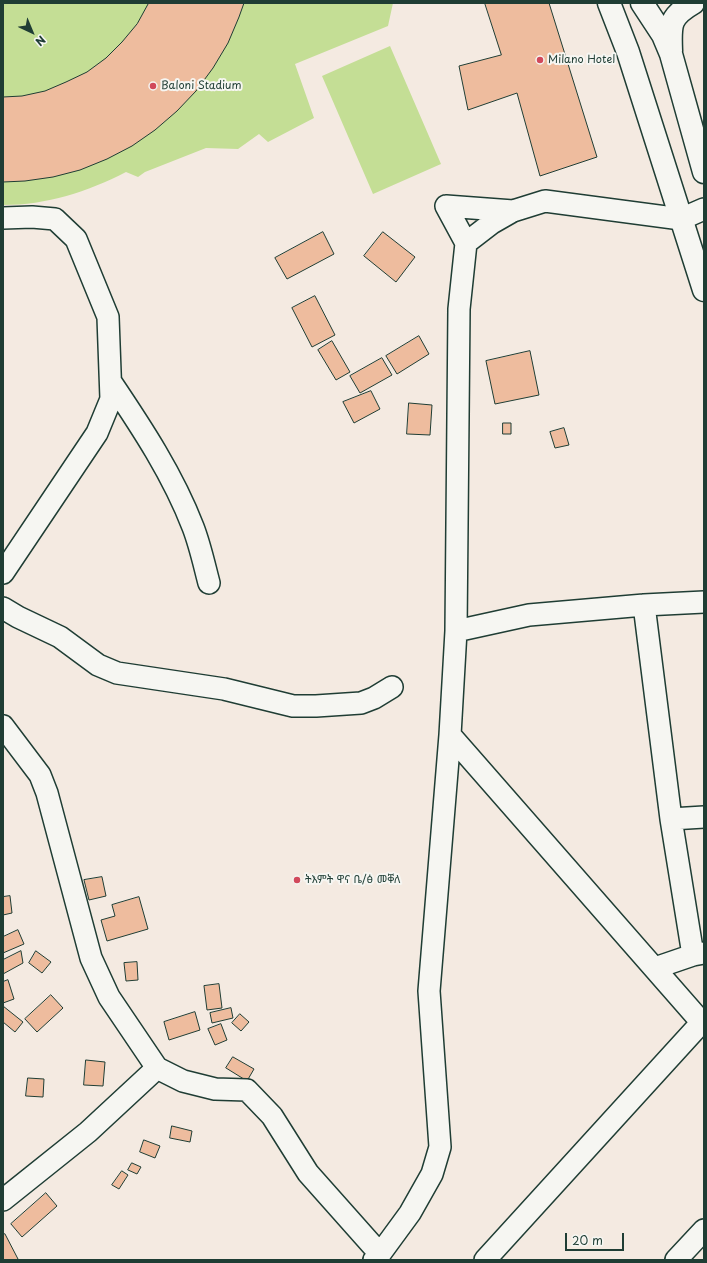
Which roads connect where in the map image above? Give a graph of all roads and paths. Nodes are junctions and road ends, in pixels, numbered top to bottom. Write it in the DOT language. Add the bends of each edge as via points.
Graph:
graph roads {
  1 [pos="609,3"];
  2 [pos="613,3"];
  3 [pos="641,3"];
  4 [pos="693,3"];
  5 [pos="671,54"];
  6 [pos="704,172"];
  7 [pos="704,209"];
  8 [pos="513,211"];
  9 [pos="3,218"];
  10 [pos="681,219"];
  11 [pos="466,243"];
  12 [pos="704,290"];
  13 [pos="111,382"];
  14 [pos="3,573"];
  15 [pos="209,583"];
  16 [pos="704,602"];
  17 [pos="644,605"];
  18 [pos="3,608"];
  19 [pos="456,631"];
  20 [pos="392,687"];
  21 [pos="3,726"];
  22 [pos="450,735"];
  23 [pos="704,817"];
  24 [pos="671,819"];
  25 [pos="699,954"];
  26 [pos="655,968"];
  27 [pos="703,1023"];
  28 [pos="157,1068"];
  29 [pos="4,1198"];
  30 [pos="704,1230"];
  31 [pos="377,1257"];
  32 [pos="485,1260"];
  33 [pos="676,1260"];
  1 -- 10 [label="main road" via="628,52"];
  2 -- 3 [label="main road" via="627,7"];
  3 -- 5 [label="main road" via="663,35"];
  4 -- 5 [label="main road" via="679,12 670,28"];
  5 -- 6 [label="main road"];
  7 -- 10 [label="street"];
  8 -- 10 [label="street" via="545,202"];
  8 -- 11 [label="street"];
  8 -- 11 [label="street" via="446,206"];
  9 -- 13 [label="street" via="55,219 76,238 108,317"];
  10 -- 12 [label="main road"];
  11 -- 19 [label="street" via="459,309"];
  13 -- 14 [label="street" via="111,399 97,433"];
  13 -- 15 [label="street" via="175,486 194,528"];
  16 -- 17 [label="street"];
  17 -- 19 [label="street" via="529,615"];
  17 -- 24 [label="street"];
  18 -- 20 [label="street" via="60,637 98,665 117,674 224,689 293,706 361,703"];
  19 -- 22 [label="street"];
  21 -- 28 [label="street" via="40,775 47,793 91,958 109,997"];
  22 -- 26 [label="street"];
  22 -- 31 [label="street" via="429,991 440,1147 432,1174 410,1213"];
  23 -- 24 [label="street"];
  24 -- 25 [label="street"];
  25 -- 26 [label="street"];
  26 -- 27 [label="street"];
  27 -- 32 [label="street"];
  28 -- 29 [label="street" via="88,1132"];
  28 -- 31 [label="street" via="183,1081 215,1089 247,1090 272,1116 308,1173"];
  30 -- 33 [label="street"];
}
